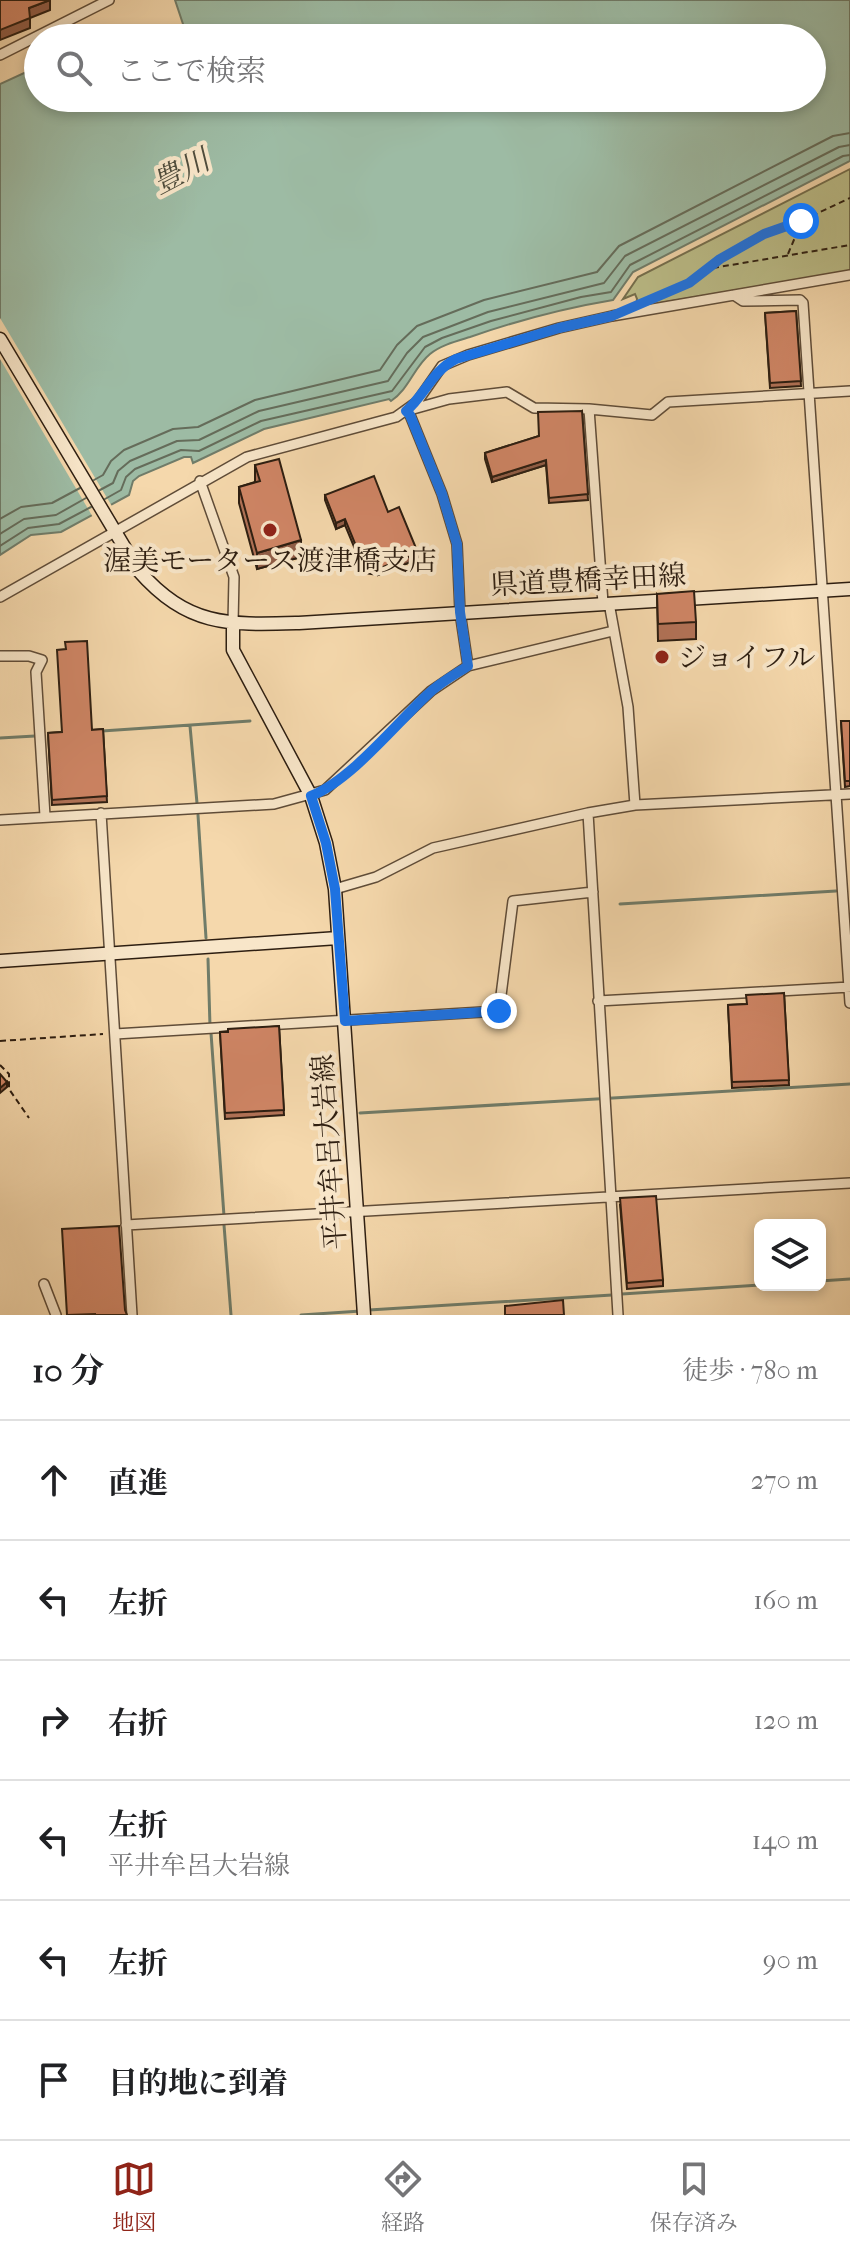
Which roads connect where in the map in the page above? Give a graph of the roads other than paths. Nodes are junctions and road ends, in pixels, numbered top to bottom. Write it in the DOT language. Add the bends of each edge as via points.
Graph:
graph roads {
  1 [pos="109,0"];
  2 [pos="61,24"];
  3 [pos="24,43"];
  4 [pos="0,55"];
  5 [pos="850,275"];
  6 [pos="734,295"];
  7 [pos="0,339"];
  8 [pos="850,391"];
  9 [pos="809,394"];
  10 [pos="589,409"];
  11 [pos="406,411"];
  12 [pos="200,481"];
  13 [pos="113,530"];
  14 [pos="850,589"];
  15 [pos="821,591"];
  16 [pos="0,597"];
  17 [pos="606,603"];
  18 [pos="460,612"];
  19 [pos="233,623"];
  20 [pos="613,631"];
  21 [pos="0,656"];
  22 [pos="468,666"];
  23 [pos="850,794"];
  24 [pos="838,795"];
  25 [pos="311,796"];
  26 [pos="635,805"];
  27 [pos="101,813"];
  28 [pos="588,813"];
  29 [pos="45,816"];
  30 [pos="0,820"];
  31 [pos="335,889"];
  32 [pos="593,892"];
  33 [pos="338,938"];
  34 [pos="108,952"];
  35 [pos="0,961"];
  36 [pos="850,987"];
  37 [pos="598,1001"];
  38 [pos="850,1003"];
  39 [pos="345,1021"];
  40 [pos="115,1034"];
  41 [pos="850,1183"];
  42 [pos="611,1196"];
  43 [pos="357,1212"];
  44 [pos="126,1225"];
  45 [pos="44,1284"];
  46 [pos="363,1311"];
  47 [pos="56,1315"];
  48 [pos="132,1315"];
  49 [pos="618,1315"];
  1 -- 2 [label="street"];
  3 -- 4 [label="street"];
  5 -- 6 [label="street"];
  6 -- 9 [label="street" via="743,301 803,303"];
  6 -- 11 [label="street" via="559,328 468,355 442,366"];
  7 -- 13 [label="main road"];
  8 -- 9 [label="street"];
  9 -- 10 [label="street" via="668,402 652,415"];
  9 -- 15 [label="street"];
  10 -- 11 [label="street" via="534,408 507,392"];
  10 -- 17 [label="street"];
  11 -- 12 [label="street" via="247,457"];
  11 -- 18 [label="street" via="457,544"];
  12 -- 13 [label="street"];
  12 -- 19 [label="street" via="234,577"];
  13 -- 16 [label="street"];
  13 -- 19 [label="main road" via="138,570 165,597 195,615"];
  14 -- 15 [label="main road, 県道豊橋幸田線"];
  15 -- 17 [label="main road, 県道豊橋幸田線"];
  15 -- 24 [label="street"];
  17 -- 18 [label="main road, 県道豊橋幸田線"];
  17 -- 20 [label="street"];
  18 -- 19 [label="main road, 県道豊橋幸田線"];
  18 -- 22 [label="street"];
  19 -- 25 [label="main road, 平井牟呂大岩線" via="233,650"];
  20 -- 22 [label="street"];
  20 -- 26 [label="street" via="628,707"];
  21 -- 29 [label="street" via="42,660 36,672"];
  22 -- 25 [label="street" via="431,691 372,749"];
  23 -- 24 [label="street"];
  24 -- 26 [label="street"];
  24 -- 36 [label="street"];
  25 -- 27 [label="street" via="274,804"];
  25 -- 31 [label="main road, 平井牟呂大岩線"];
  26 -- 28 [label="street"];
  27 -- 29 [label="street"];
  27 -- 34 [label="street"];
  28 -- 31 [label="street" via="433,848 376,877"];
  28 -- 32 [label="street"];
  29 -- 30 [label="street"];
  31 -- 33 [label="main road, 平井牟呂大岩線"];
  32 -- 37 [label="street"];
  32 -- 39 [label="street" via="513,901 499,1011"];
  33 -- 34 [label="main road"];
  33 -- 39 [label="main road, 平井牟呂大岩線"];
  34 -- 35 [label="main road"];
  34 -- 40 [label="street"];
  36 -- 37 [label="street"];
  36 -- 38 [label="street"];
  37 -- 42 [label="street"];
  39 -- 40 [label="street"];
  39 -- 43 [label="main road, 平井牟呂大岩線"];
  40 -- 44 [label="street"];
  41 -- 42 [label="street"];
  42 -- 43 [label="street"];
  42 -- 49 [label="street"];
  43 -- 44 [label="street"];
  43 -- 46 [label="main road, 平井牟呂大岩線"];
  44 -- 48 [label="street"];
  45 -- 47 [label="street"];
}
